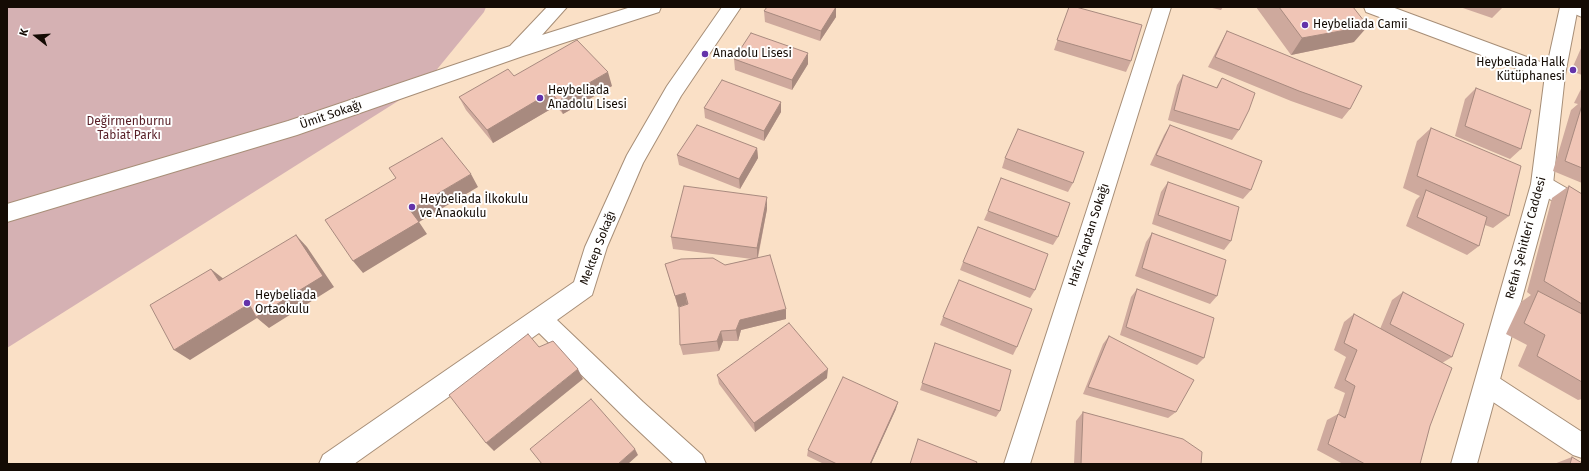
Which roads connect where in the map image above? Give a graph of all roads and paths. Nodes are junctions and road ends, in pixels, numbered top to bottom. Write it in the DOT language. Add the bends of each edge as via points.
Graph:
graph roads {
  1 [pos="558,7"];
  2 [pos="652,7"];
  3 [pos="732,7"];
  4 [pos="1162,7"];
  5 [pos="1373,7"];
  6 [pos="1569,7"];
  7 [pos="1577,7"];
  8 [pos="1582,10"];
  9 [pos="1421,15"];
  10 [pos="516,51"];
  11 [pos="1555,75"];
  12 [pos="1542,184"];
  13 [pos="1582,208"];
  14 [pos="7,213"];
  15 [pos="540,319"];
  16 [pos="1486,384"];
  17 [pos="1582,446"];
  18 [pos="332,464"];
  19 [pos="693,464"];
  20 [pos="1017,464"];
  21 [pos="1464,464"];
  1 -- 10 [label="street"];
  2 -- 10 [label="street, Ümit Sokağı"];
  3 -- 15 [label="street, Mektep Sokağı" via="674,91 634,161 596,247 584,288"];
  4 -- 20 [label="street, Hafız Kaptan Sokağı"];
  5 -- 9 [label="street"];
  6 -- 11 [label="street, Refah Şehitleri Caddesi"];
  7 -- 8 [label="street"];
  9 -- 11 [label="street"];
  10 -- 14 [label="street, Ümit Sokağı" via="290,129"];
  11 -- 12 [label="street, Refah Şehitleri Caddesi"];
  12 -- 13 [label="street"];
  12 -- 16 [label="street, Refah Şehitleri Caddesi"];
  15 -- 18 [label="street, Mektep Sokağı"];
  15 -- 19 [label="street"];
  16 -- 17 [label="street"];
  16 -- 21 [label="street, Refah Şehitleri Caddesi"];
}
